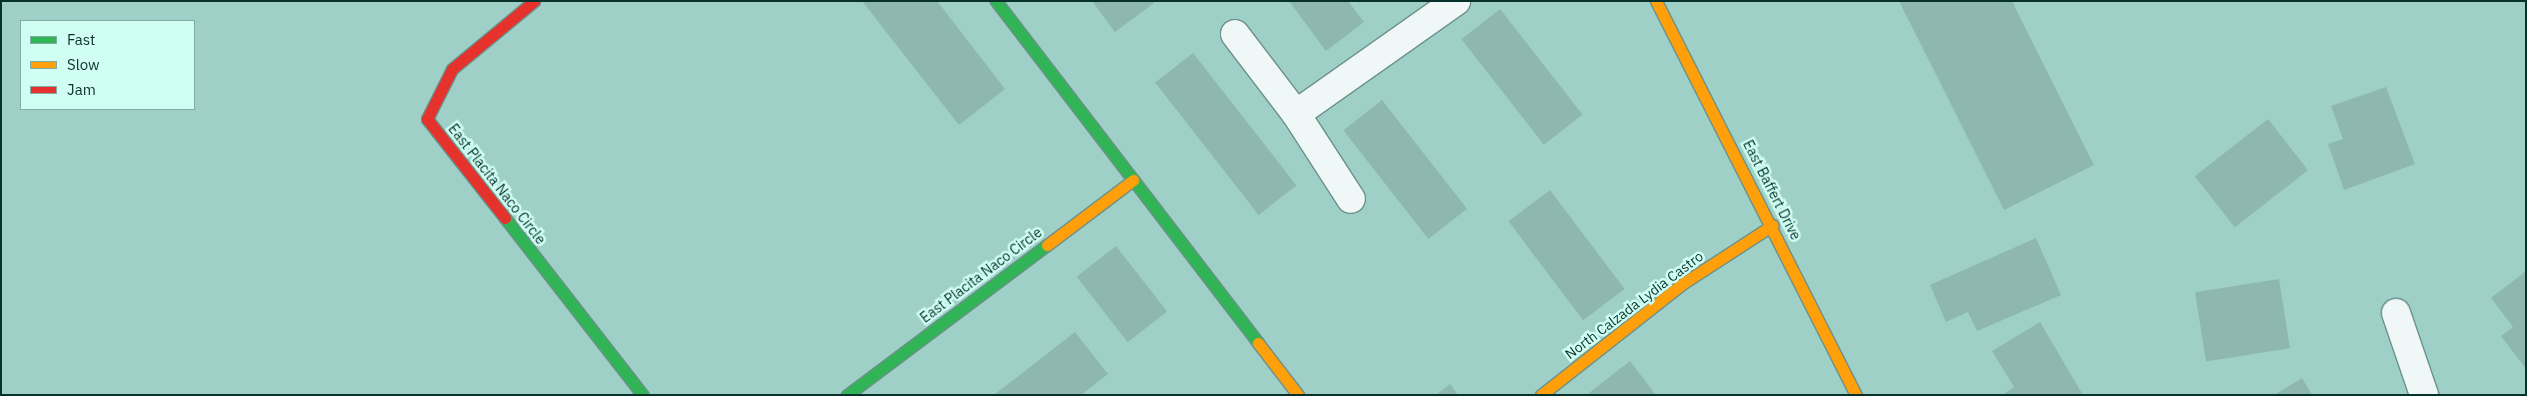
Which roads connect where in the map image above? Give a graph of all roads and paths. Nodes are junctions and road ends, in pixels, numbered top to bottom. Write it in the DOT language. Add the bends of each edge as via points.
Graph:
graph roads {
  1 [pos="534,1"];
  2 [pos="996,1"];
  3 [pos="1456,1"];
  4 [pos="1656,1"];
  5 [pos="1235,34"];
  6 [pos="1296,114"];
  7 [pos="1133,180"];
  8 [pos="1351,199"];
  9 [pos="1773,225"];
  10 [pos="2396,313"];
  11 [pos="643,395"];
  12 [pos="847,395"];
  13 [pos="1298,395"];
  14 [pos="1541,395"];
  15 [pos="1856,395"];
  16 [pos="2424,395"];
  1 -- 11 [label="street, East Placita Naco Circle" via="452,69 427,119"];
  2 -- 7 [label="street"];
  3 -- 6 [label="street"];
  4 -- 9 [label="street, East Baffert Drive"];
  5 -- 6 [label="street"];
  6 -- 8 [label="street"];
  7 -- 12 [label="street, East Placita Naco Circle"];
  7 -- 13 [label="street"];
  9 -- 14 [label="street, North Calzada Lydia Castro" via="1682,284"];
  9 -- 15 [label="street, East Baffert Drive"];
  10 -- 16 [label="street"];
}
